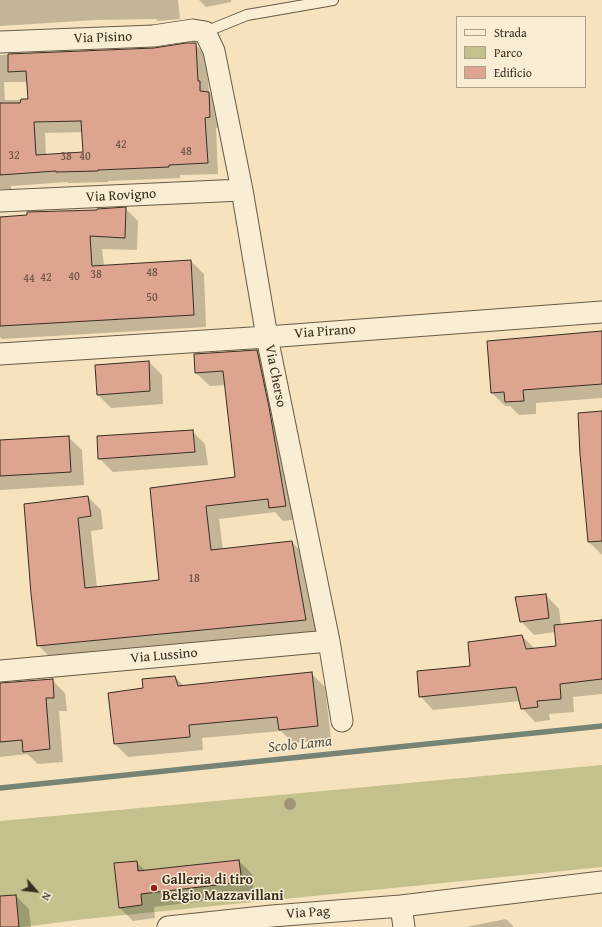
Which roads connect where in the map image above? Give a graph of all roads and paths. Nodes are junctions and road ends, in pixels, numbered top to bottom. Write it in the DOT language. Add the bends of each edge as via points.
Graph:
graph roads {
  1 [pos="333,0"];
  2 [pos="205,32"];
  3 [pos="0,42"];
  4 [pos="242,190"];
  5 [pos="0,201"];
  6 [pos="602,312"];
  7 [pos="267,337"];
  8 [pos="0,354"];
  9 [pos="329,641"];
  10 [pos="0,671"];
  11 [pos="342,721"];
  12 [pos="602,882"];
  13 [pos="400,906"];
  14 [pos="273,921"];
  15 [pos="168,927"];
  16 [pos="404,927"];
  1 -- 2 [label="lane" via="247,15"];
  2 -- 3 [label="street, Via Pisino" via="193,30 153,36"];
  2 -- 4 [label="street, Via Cherso" via="214,51"];
  4 -- 5 [label="street, Via Rovigno"];
  4 -- 7 [label="street, Via Cherso"];
  6 -- 7 [label="street, Via Pirano"];
  7 -- 8 [label="street, Via Pirano"];
  7 -- 9 [label="street, Via Cherso"];
  9 -- 10 [label="street, Via Lussino"];
  9 -- 11 [label="street, Via Cherso"];
  12 -- 13 [label="street, Via Pag"];
  13 -- 14 [label="street, Via Pag"];
  13 -- 16 [label="street"];
  14 -- 15 [label="street, Via Pag"];
}
